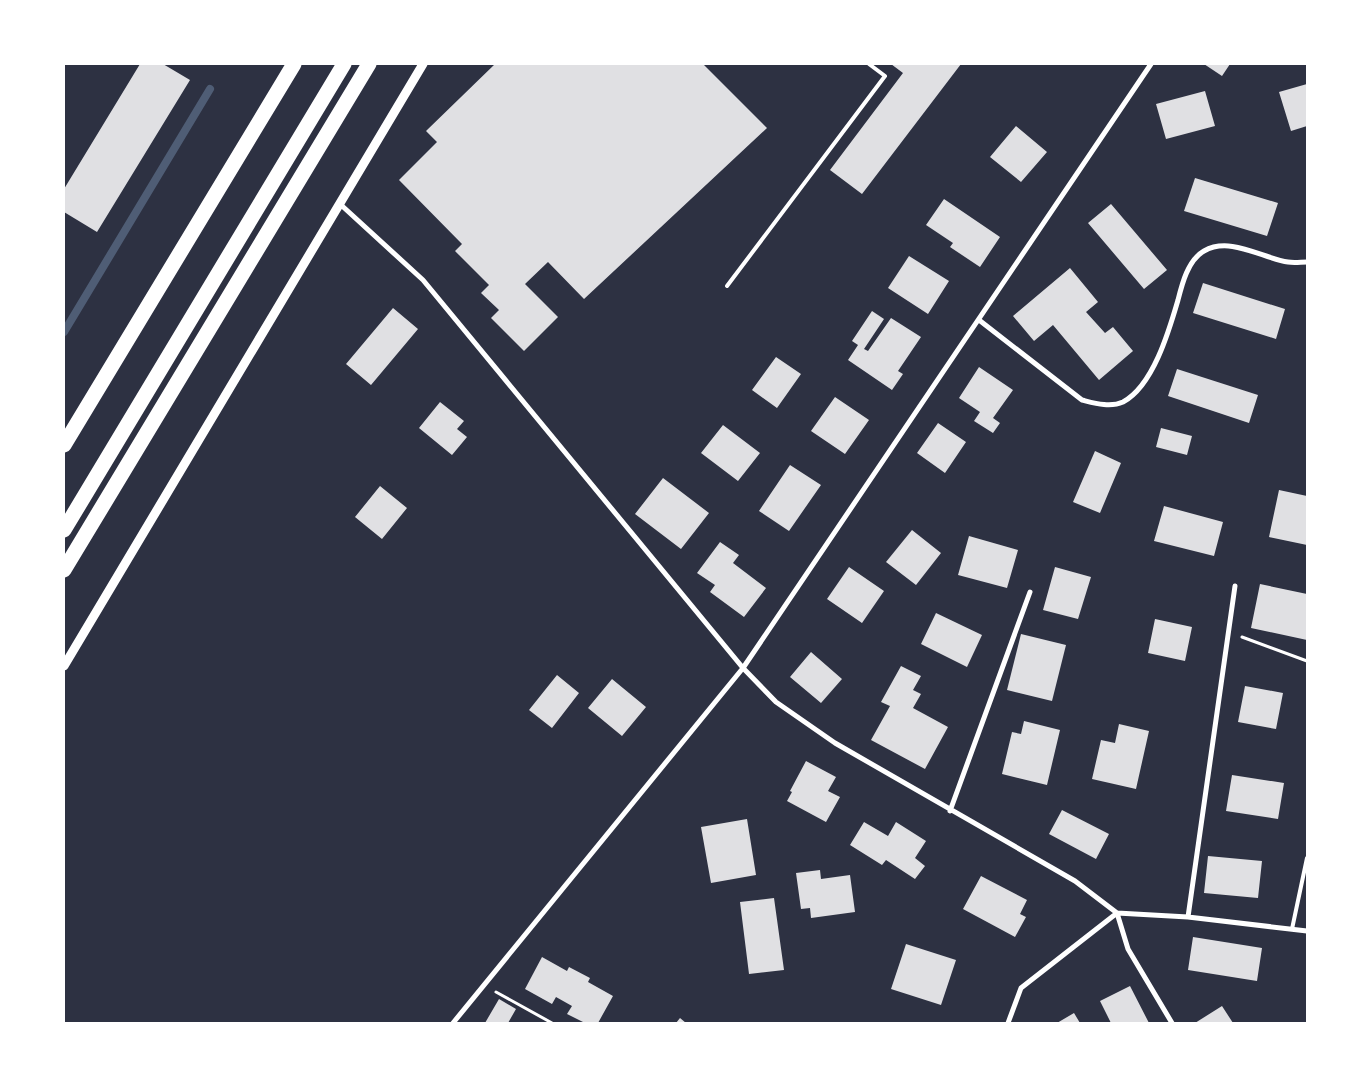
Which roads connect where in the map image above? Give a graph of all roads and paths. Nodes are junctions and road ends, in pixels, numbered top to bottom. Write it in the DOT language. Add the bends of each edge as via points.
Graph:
graph roads {
  1 [pos="294,64"];
  2 [pos="344,64"];
  3 [pos="368,64"];
  4 [pos="423,64"];
  5 [pos="869,64"];
  6 [pos="1151,64"];
  7 [pos="340,204"];
  8 [pos="1307,262"];
  9 [pos="727,286"];
  10 [pos="979,320"];
  11 [pos="64,445"];
  12 [pos="64,530"];
  13 [pos="64,570"];
  14 [pos="1235,586"];
  15 [pos="1030,592"];
  16 [pos="1229,632"];
  17 [pos="1307,661"];
  18 [pos="64,666"];
  19 [pos="743,668"];
  20 [pos="950,811"];
  21 [pos="1307,858"];
  22 [pos="1117,913"];
  23 [pos="1188,918"];
  24 [pos="1292,929"];
  25 [pos="1307,931"];
  26 [pos="483,984"];
  27 [pos="453,1023"];
  28 [pos="552,1023"];
  29 [pos="1008,1023"];
  30 [pos="1172,1023"];
  1 -- 11 [label="highway"];
  2 -- 12 [label="highway"];
  3 -- 13 [label="highway"];
  4 -- 7 [label="street"];
  5 -- 9 [label="lane" via="885,76"];
  6 -- 10 [label="street"];
  7 -- 18 [label="street"];
  7 -- 19 [label="street" via="423,280"];
  8 -- 10 [label="street" via="1289,263 1228,246 1203,251 1186,272 1166,339 1148,374 1137,390 1122,402 1103,405 1082,400"];
  10 -- 19 [label="street"];
  14 -- 16 [label="street"];
  15 -- 20 [label="street"];
  16 -- 17 [label="path"];
  16 -- 23 [label="street"];
  19 -- 20 [label="street" via="776,702 835,743"];
  19 -- 26 [label="street"];
  20 -- 22 [label="street" via="1075,881"];
  21 -- 24 [label="lane"];
  22 -- 23 [label="street"];
  22 -- 29 [label="street" via="1021,988"];
  22 -- 30 [label="street" via="1128,949"];
  23 -- 24 [label="street"];
  24 -- 25 [label="street"];
  26 -- 27 [label="street"];
  26 -- 28 [label="path"];
}
